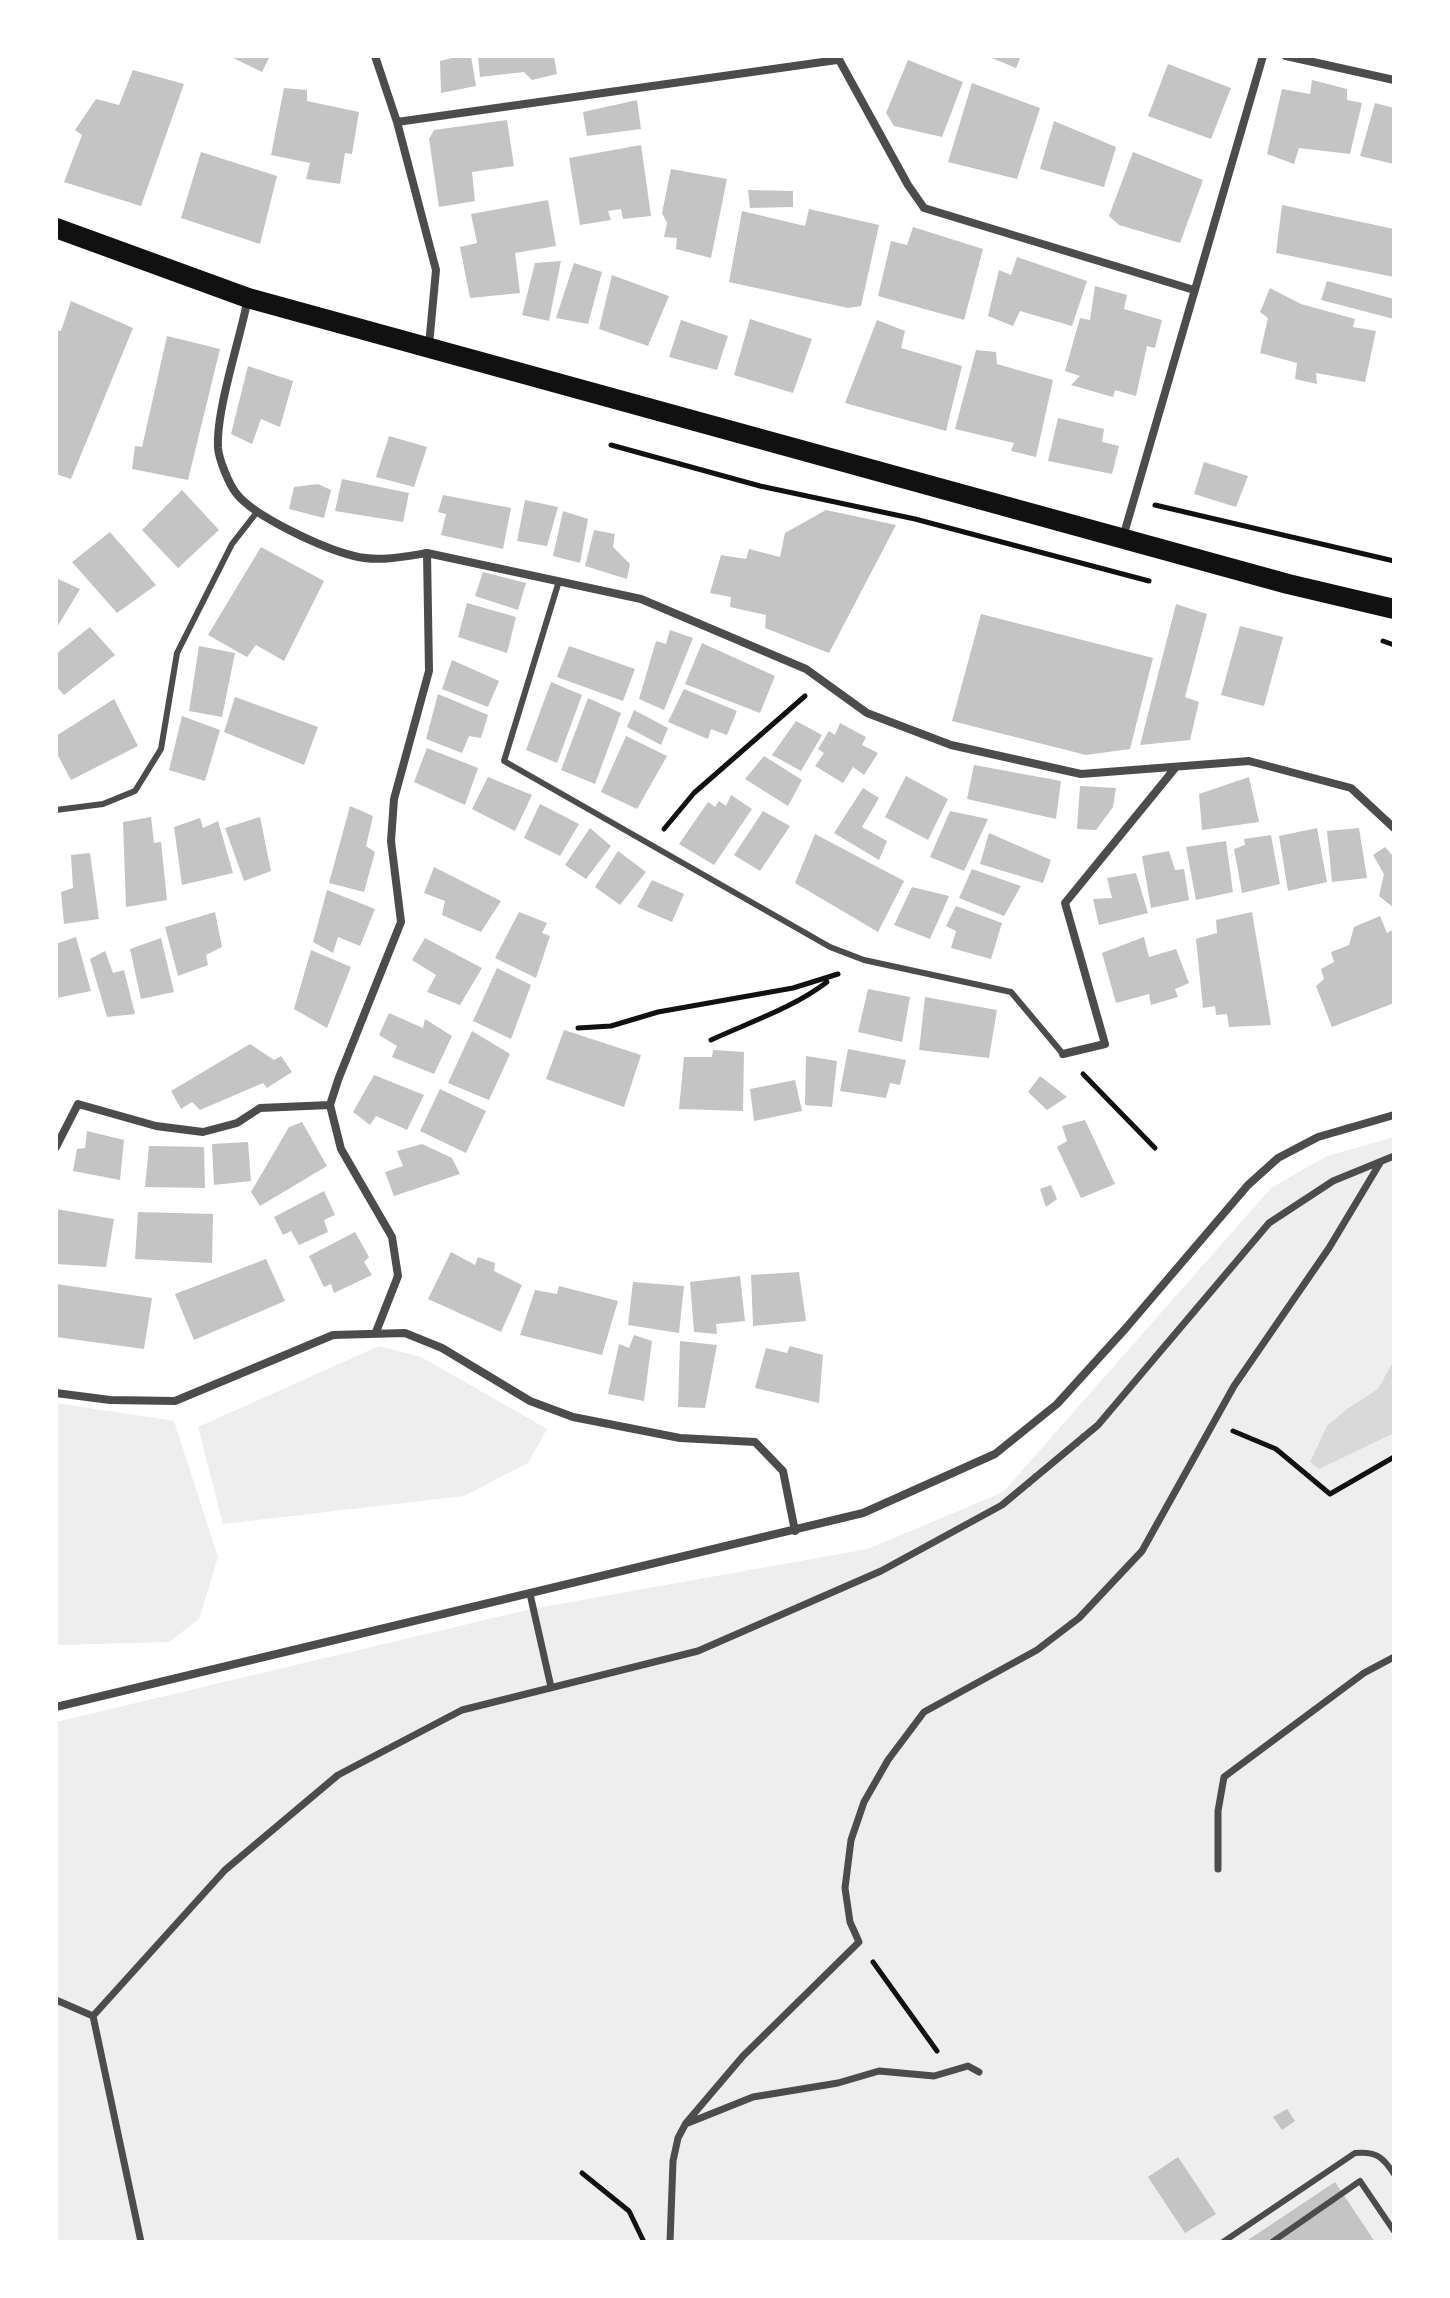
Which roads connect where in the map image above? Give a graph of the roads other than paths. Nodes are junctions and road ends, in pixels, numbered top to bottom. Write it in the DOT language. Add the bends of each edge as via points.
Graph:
graph roads {
  1 [pos="375,56"];
  2 [pos="1263,56"];
  3 [pos="1286,56"];
  4 [pos="837,58"];
  5 [pos="1394,80"];
  6 [pos="397,122"];
  7 [pos="56,228"];
  8 [pos="1194,290"];
  9 [pos="248,298"];
  10 [pos="429,346"];
  11 [pos="257,512"];
  12 [pos="1123,538"];
  13 [pos="427,553"];
  14 [pos="559,581"];
  15 [pos="1394,609"];
  16 [pos="1176,767"];
  17 [pos="56,810"];
  18 [pos="1394,828"];
  19 [pos="1063,1054"];
  20 [pos="330,1105"];
  21 [pos="1394,1115"];
  22 [pos="56,1147"];
  23 [pos="1394,1156"];
  24 [pos="1381,1161"];
  25 [pos="376,1332"];
  26 [pos="56,1393"];
  27 [pos="795,1531"];
  28 [pos="530,1594"];
  29 [pos="1394,1657"];
  30 [pos="551,1687"];
  31 [pos="56,1707"];
  32 [pos="1218,1869"];
  33 [pos="56,2000"];
  34 [pos="93,2016"];
  35 [pos="979,2072"];
  36 [pos="686,2123"];
  37 [pos="1394,2174"];
  38 [pos="1394,2231"];
  39 [pos="141,2242"];
  40 [pos="670,2242"];
  41 [pos="1223,2242"];
  42 [pos="1272,2242"];
  1 -- 6 [label="street"];
  2 -- 8 [label="street"];
  3 -- 5 [label="street"];
  4 -- 6 [label="street"];
  4 -- 8 [label="street" via="924,208"];
  6 -- 10 [label="street" via="436,270"];
  7 -- 9 [label="main road"];
  8 -- 12 [label="street"];
  9 -- 10 [label="main road"];
  9 -- 11 [label="street" via="218,450 236,493"];
  10 -- 12 [label="main road"];
  11 -- 13 [label="street" via="355,556"];
  11 -- 17 [label="lane" via="232,544 177,653 161,749 135,791 103,804"];
  12 -- 15 [label="main road"];
  13 -- 14 [label="street"];
  13 -- 20 [label="street" via="429,671 394,799 391,841 401,922"];
  14 -- 16 [label="street" via="641,599 806,669 867,713 951,745 1081,774"];
  14 -- 19 [label="lane" via="504,761 830,947 864,960 1011,992"];
  16 -- 18 [label="street" via="1249,761 1351,788"];
  16 -- 19 [label="street" via="1065,903 1105,1044"];
  20 -- 22 [label="street" via="260,1108 237,1123 203,1132 156,1126 78,1104"];
  20 -- 25 [label="street" via="341,1149 392,1237 398,1276"];
  21 -- 27 [label="street" via="1318,1137 1278,1158 1248,1185 1057,1404 1001,1450 863,1513"];
  23 -- 24 [label="street"];
  24 -- 30 [label="street" via="1333,1181 1269,1223 1098,1425 1002,1505 881,1571 698,1651"];
  24 -- 36 [label="street" via="1329,1248 1234,1386 1142,1551 1079,1618 1037,1650 924,1712 888,1760 864,1802 851,1840 845,1888 859,1942 743,2056"];
  25 -- 26 [label="street" via="333,1335 175,1401"];
  25 -- 27 [label="street" via="405,1333 442,1348 530,1401 573,1417 680,1438 755,1442 783,1471"];
  27 -- 28 [label="street"];
  28 -- 30 [label="street"];
  28 -- 31 [label="street"];
  29 -- 32 [label="street" via="1364,1673 1224,1777"];
  30 -- 34 [label="street" via="462,1710 338,1775 225,1870"];
  33 -- 34 [label="street"];
  34 -- 39 [label="street"];
  35 -- 36 [label="street" via="968,2066 934,2076 879,2071 753,2097"];
  36 -- 40 [label="street" via="673,2161"];
  37 -- 41 [label="lane" via="1372,2151 1355,2153"];
  38 -- 42 [label="lane" via="1360,2181"];
}
